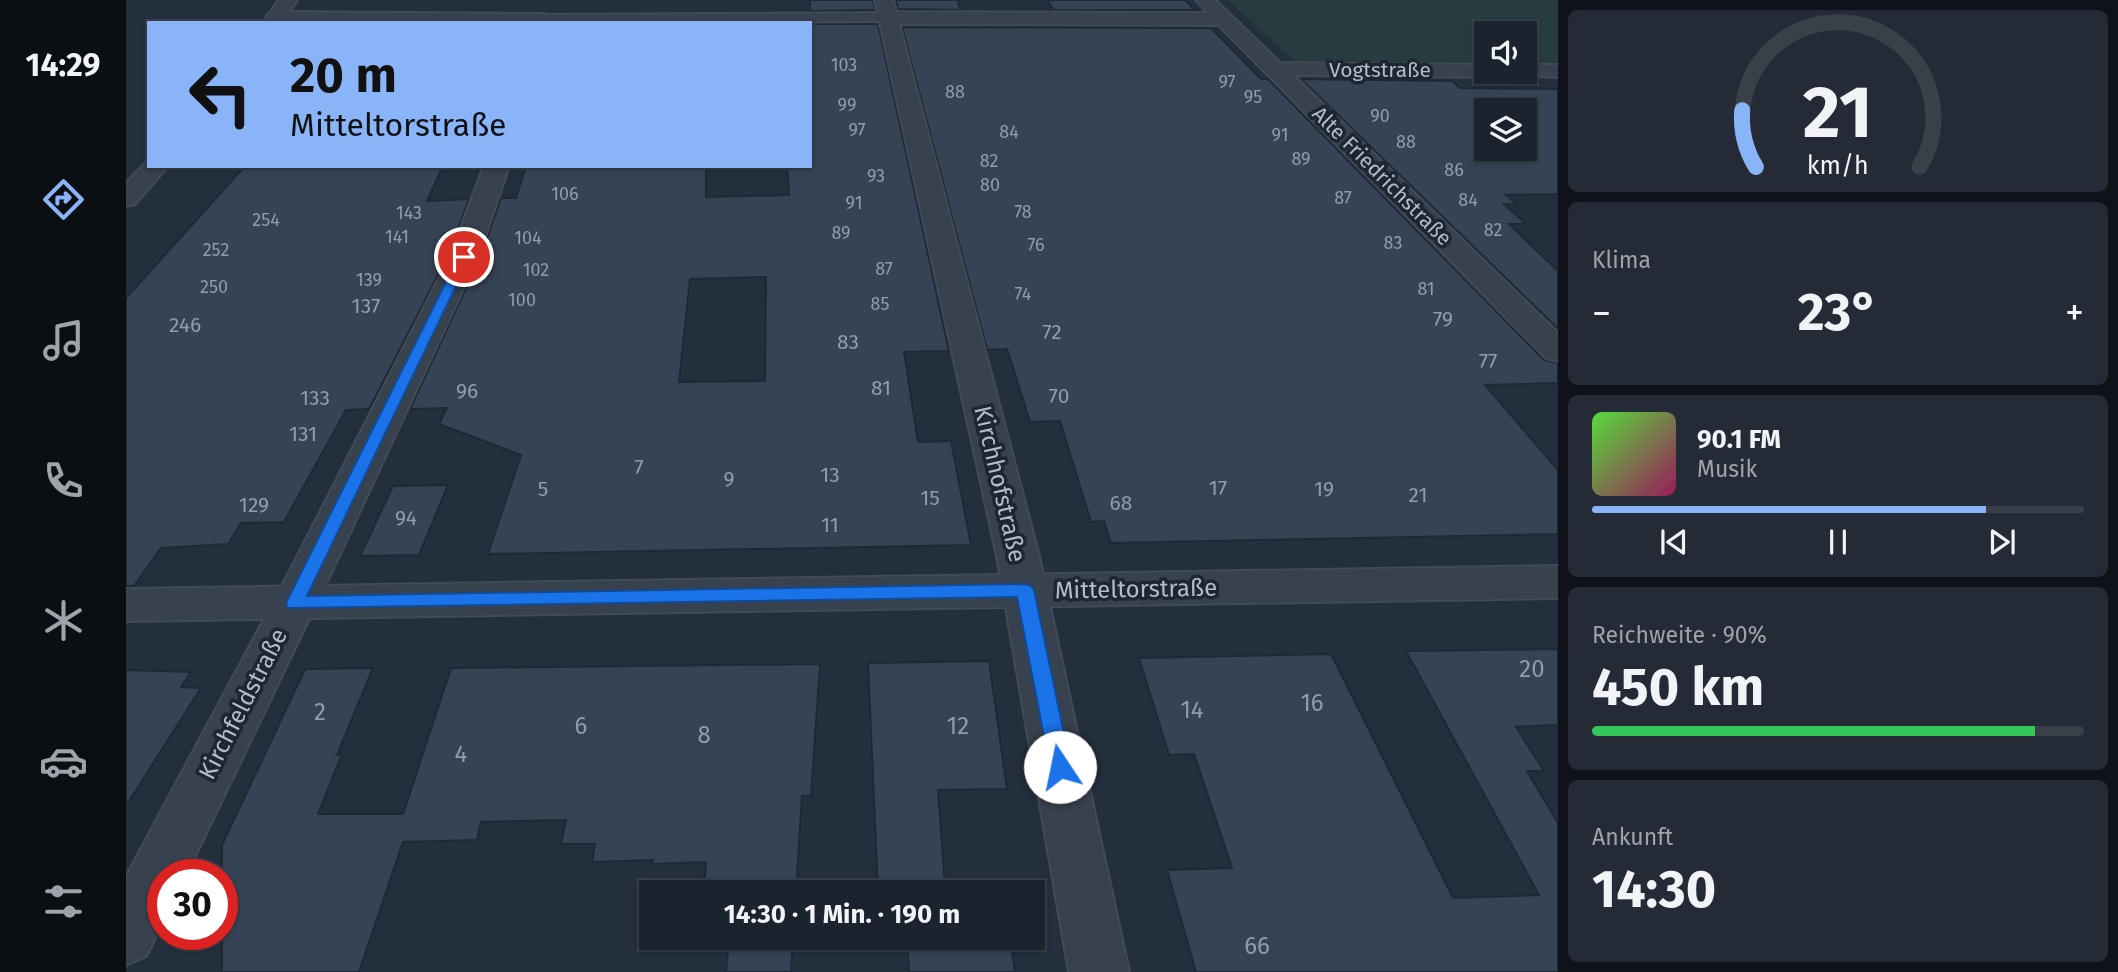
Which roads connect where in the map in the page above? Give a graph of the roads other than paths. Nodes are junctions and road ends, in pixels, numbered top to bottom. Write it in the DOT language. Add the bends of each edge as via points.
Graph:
graph roads {
  1 [pos="288,0"];
  2 [pos="550,0"];
  3 [pos="1205,0"];
  4 [pos="886,9"];
  5 [pos="1224,19"];
  6 [pos="273,20"];
  7 [pos="544,21"];
  8 [pos="1274,69"];
  9 [pos="1474,71"];
  10 [pos="1537,71"];
  11 [pos="1558,71"];
  12 [pos="154,168"];
  13 [pos="497,168"];
  14 [pos="126,198"];
  15 [pos="1558,351"];
  16 [pos="1558,582"];
  17 [pos="1025,590"];
  18 [pos="295,603"];
  19 [pos="126,605"];
  20 [pos="126,936"];
  21 [pos="1099,972"];
  1 -- 6 [label="street"];
  2 -- 7 [label="street"];
  3 -- 5 [label="street, Alte Friedrichstraße"];
  4 -- 5 [label="street"];
  4 -- 7 [label="street"];
  4 -- 17 [label="street, Kirchhofstraße"];
  5 -- 8 [label="street, Alte Friedrichstraße"];
  6 -- 7 [label="street"];
  8 -- 9 [label="street, Vogtstraße"];
  8 -- 15 [label="street, Alte Friedrichstraße"];
  10 -- 11 [label="street"];
  12 -- 14 [label="street"];
  13 -- 18 [label="street, Kirchfeldstraße" via="464,257"];
  16 -- 17 [label="street, Mitteltorstraße"];
  17 -- 18 [label="street, Mitteltorstraße"];
  17 -- 21 [label="street, Kirchhofstraße"];
  18 -- 19 [label="street, Mitteltorstraße"];
  18 -- 20 [label="street, Kirchfeldstraße"];
}
